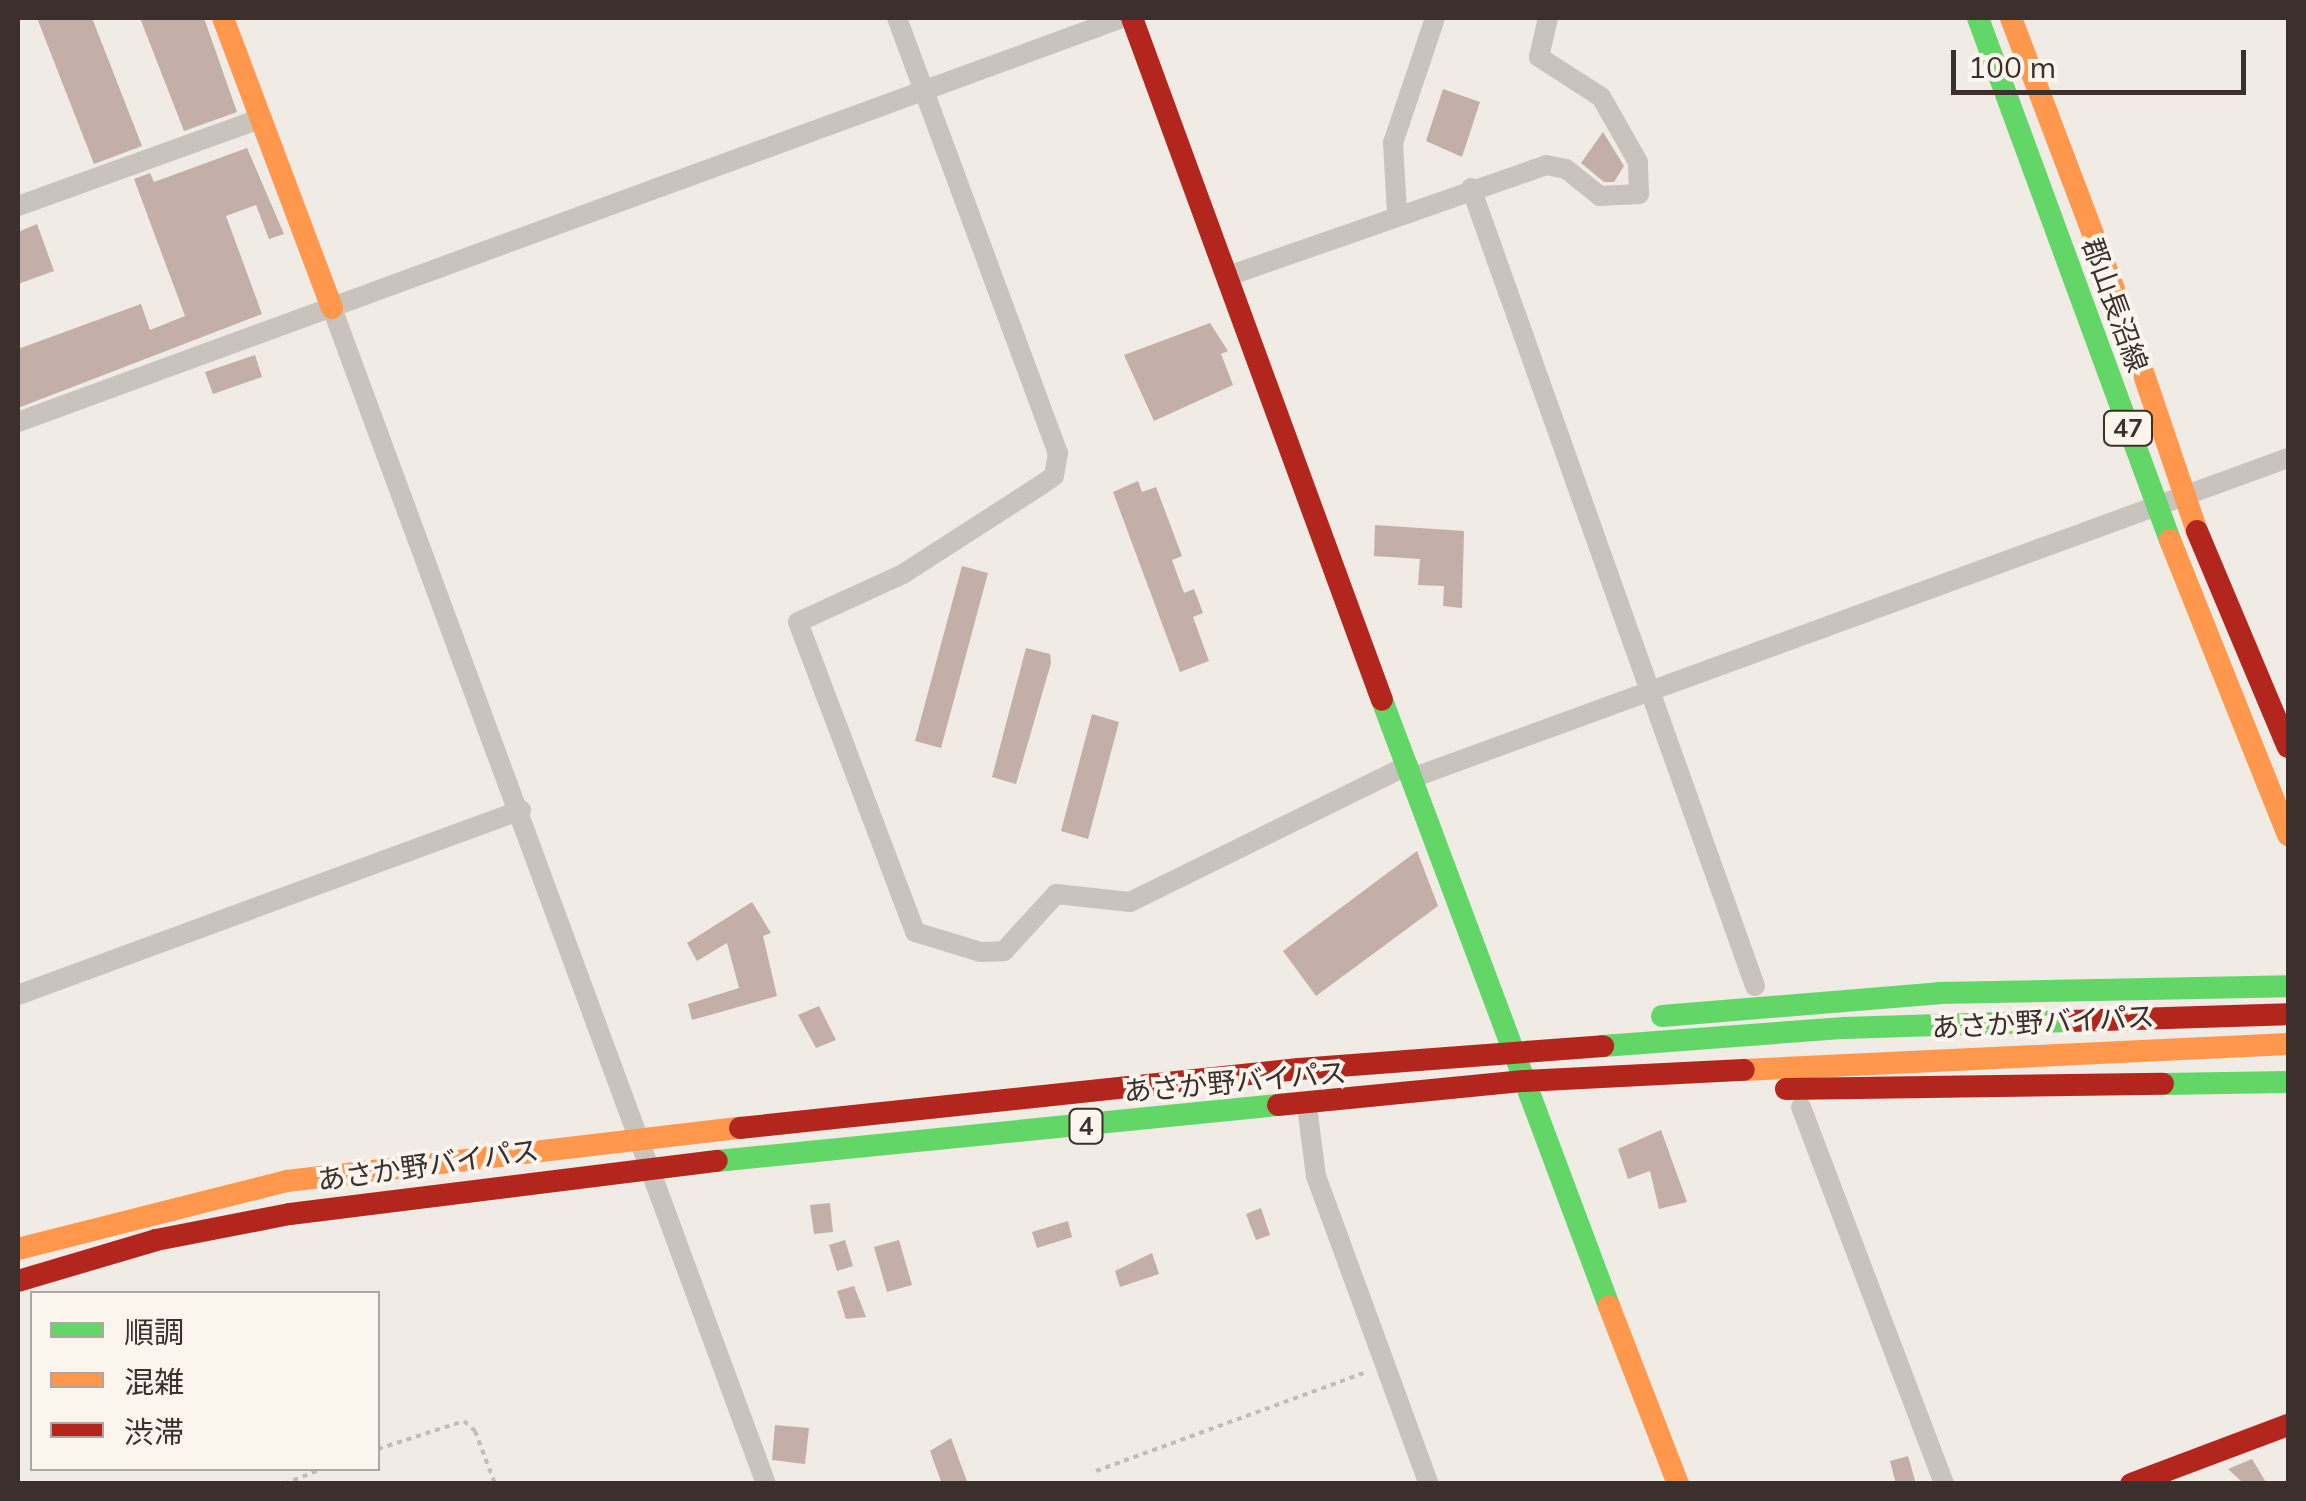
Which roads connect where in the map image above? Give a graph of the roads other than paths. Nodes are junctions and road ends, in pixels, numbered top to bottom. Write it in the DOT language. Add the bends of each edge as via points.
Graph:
graph roads {
  1 [pos="223,18"];
  2 [pos="897,18"];
  3 [pos="1122,18"];
  4 [pos="1132,18"];
  5 [pos="1434,18"];
  6 [pos="1548,18"];
  7 [pos="1978,18"];
  8 [pos="2011,18"];
  9 [pos="923,89"];
  10 [pos="260,119"];
  11 [pos="1471,188"];
  12 [pos="18,206"];
  13 [pos="1397,212"];
  14 [pos="1228,276"];
  15 [pos="332,308"];
  16 [pos="18,422"];
  17 [pos="2288,458"];
  18 [pos="2182,496"];
  19 [pos="2156,505"];
  20 [pos="1655,692"];
  21 [pos="2288,747"];
  22 [pos="1410,771"];
  23 [pos="520,810"];
  24 [pos="2288,835"];
  25 [pos="1755,986"];
  26 [pos="2288,986"];
  27 [pos="18,995"];
  28 [pos="2288,1014"];
  29 [pos="2288,1044"];
  30 [pos="1510,1048"];
  31 [pos="1524,1081"];
  32 [pos="2288,1082"];
  33 [pos="1796,1098"];
  34 [pos="1306,1108"];
  35 [pos="638,1139"];
  36 [pos="647,1168"];
  37 [pos="18,1250"];
  38 [pos="18,1281"];
  39 [pos="2288,1425"];
  40 [pos="766,1484"];
  41 [pos="1429,1484"];
  42 [pos="1678,1484"];
  43 [pos="1944,1484"];
  44 [pos="2131,1484"];
  1 -- 10 [label="main road"];
  2 -- 9 [label="street"];
  3 -- 9 [label="street"];
  4 -- 14 [label="main road"];
  5 -- 13 [label="street" via="1392,143"];
  6 -- 11 [label="street" via="1539,58 1601,97 1638,162 1642,189 1610,199 1551,166"];
  7 -- 19 [label="main road, 郡山長沼線 / 47"];
  8 -- 18 [label="main road, 郡山長沼線 / 47" via="2121,307"];
  9 -- 15 [label="street"];
  9 -- 22 [label="street" via="1058,463 1049,480 903,574 798,622 915,932 980,952 1004,951 1056,894 1130,902"];
  10 -- 12 [label="street"];
  10 -- 15 [label="main road"];
  11 -- 13 [label="street"];
  11 -- 20 [label="street"];
  13 -- 14 [label="street"];
  14 -- 22 [label="main road"];
  15 -- 16 [label="street"];
  15 -- 23 [label="street"];
  17 -- 18 [label="street"];
  18 -- 19 [label="street"];
  18 -- 21 [label="main road, 郡山長沼線 / 47"];
  19 -- 20 [label="street"];
  19 -- 24 [label="main road, 郡山長沼線 / 47"];
  20 -- 22 [label="street"];
  20 -- 25 [label="street"];
  22 -- 30 [label="main road"];
  23 -- 27 [label="street"];
  23 -- 35 [label="street"];
  26 -- 30 [label="main road" via="1804,1000 1552,1028"];
  28 -- 30 [label="main road, あさか野バイパス / 4"];
  29 -- 31 [label="main road, あさか野バイパス / 4"];
  30 -- 31 [label="main road"];
  30 -- 35 [label="main road, あさか野バイパス / 4"];
  31 -- 33 [label="main road, 4" via="1591,1093"];
  31 -- 34 [label="main road, あさか野バイパス / 4"];
  31 -- 42 [label="main road"];
  32 -- 33 [label="main road"];
  33 -- 43 [label="street"];
  34 -- 36 [label="main road, あさか野バイパス / 4"];
  34 -- 41 [label="street" via="1316,1176"];
  35 -- 36 [label="street"];
  35 -- 37 [label="main road, あさか野バイパス / 4" via="287,1181"];
  36 -- 38 [label="main road, あさか野バイパス / 4" via="290,1214 156,1240"];
  36 -- 40 [label="street"];
  39 -- 44 [label="main road"];
}
